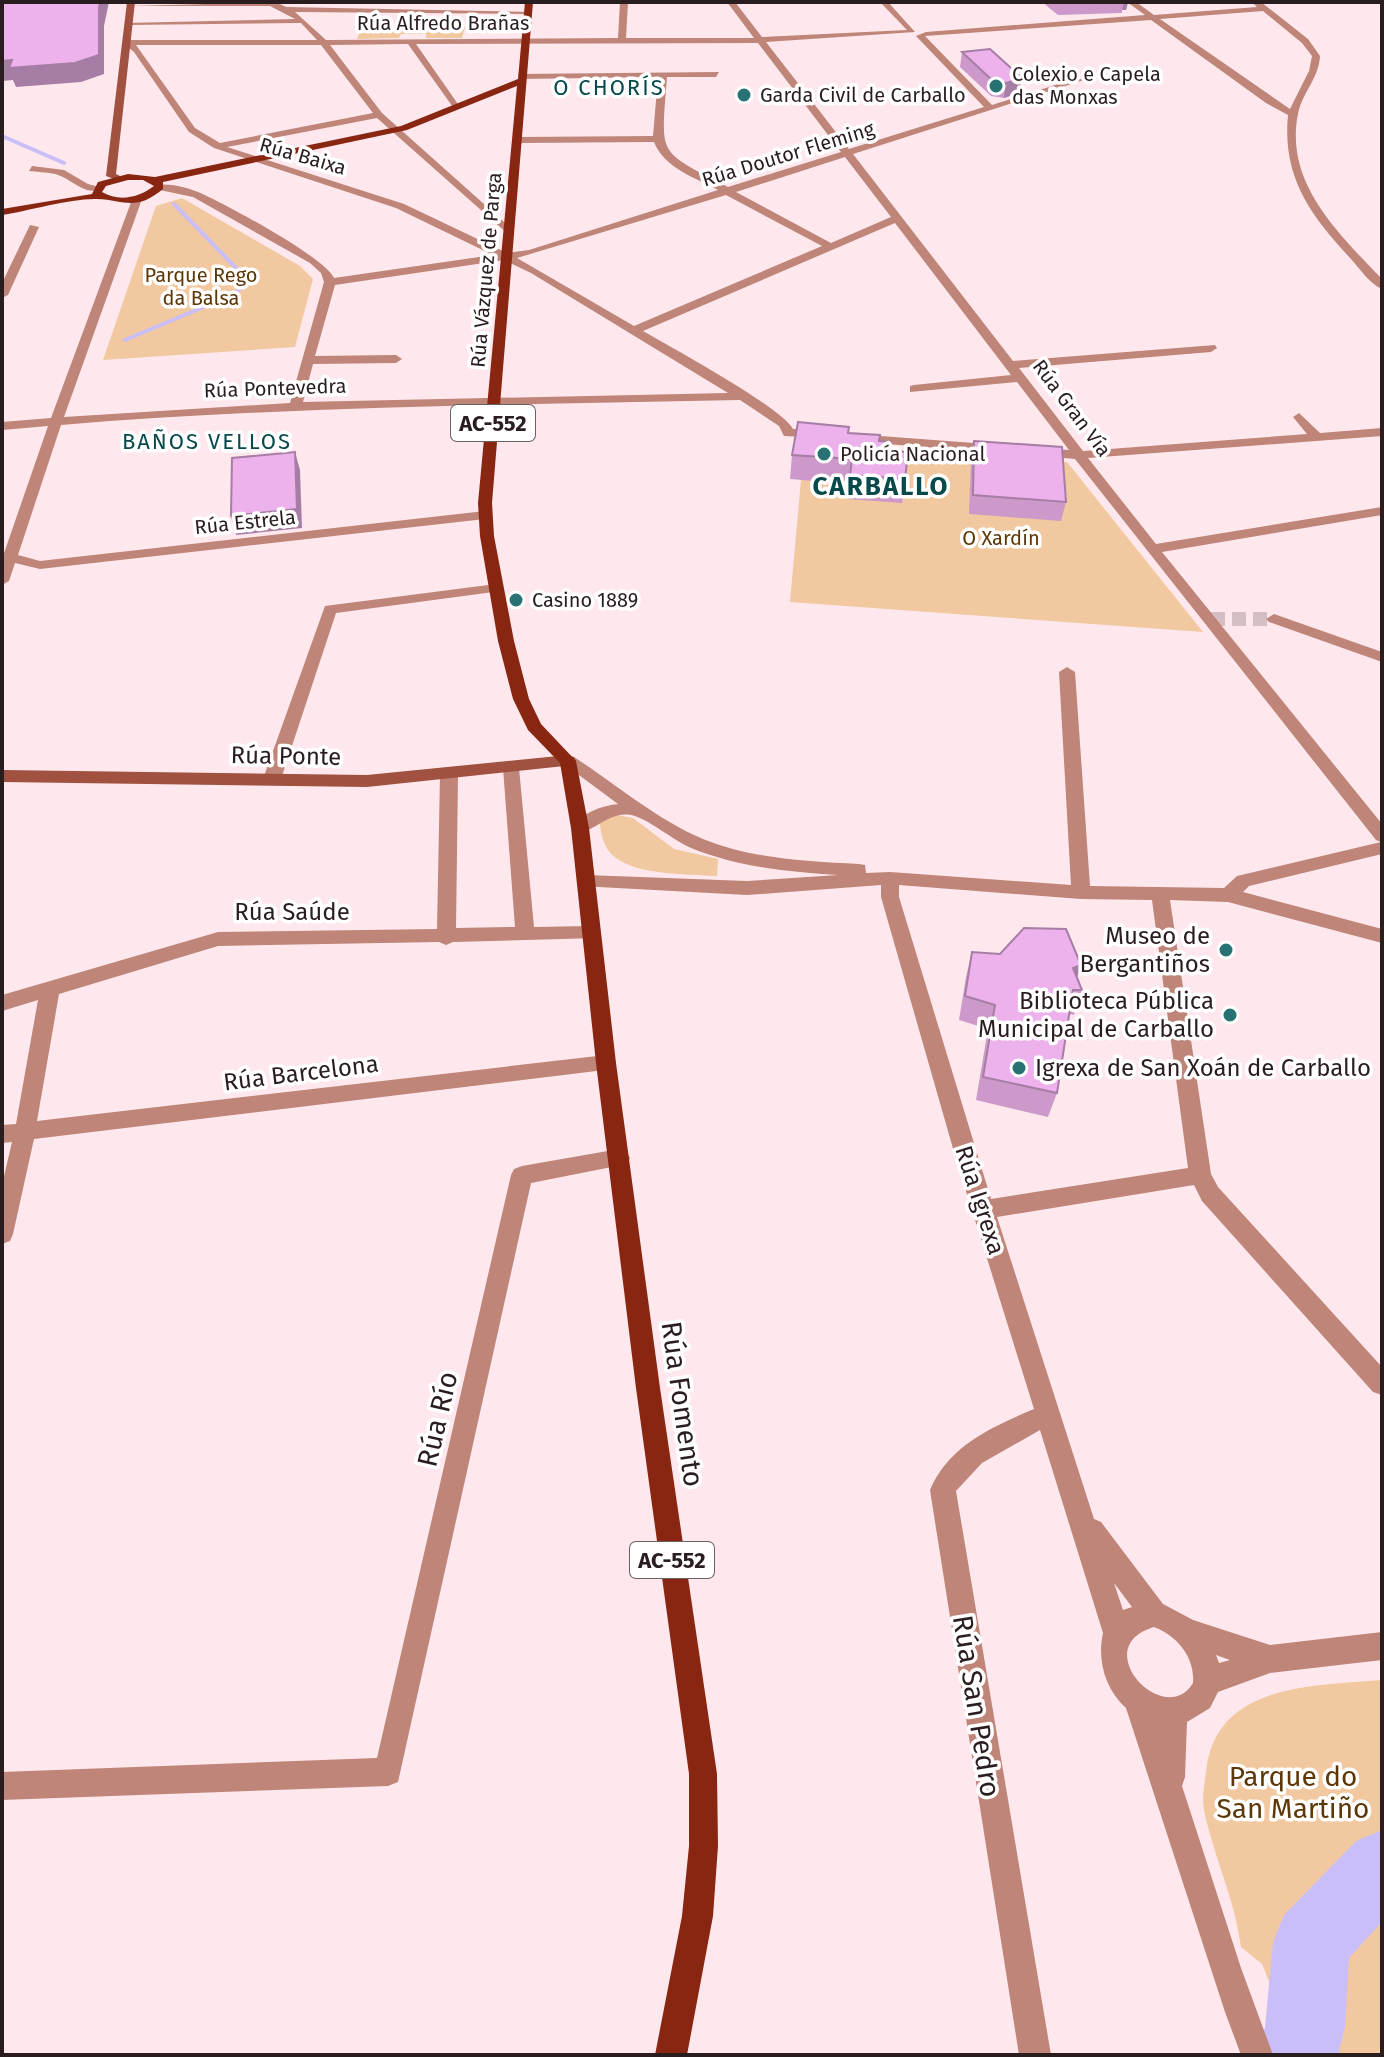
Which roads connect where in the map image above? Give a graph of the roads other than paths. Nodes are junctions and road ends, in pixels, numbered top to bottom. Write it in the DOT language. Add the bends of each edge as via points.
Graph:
graph roads {
  1 [pos="624,2"];
  2 [pos="731,2"];
  3 [pos="884,2"];
  4 [pos="1131,2"];
  5 [pos="131,4"];
  6 [pos="277,4"];
  7 [pos="1260,5"];
  8 [pos="409,6"];
  9 [pos="528,7"];
  10 [pos="1152,17"];
  11 [pos="301,21"];
  12 [pos="129,23"];
  13 [pos="916,33"];
  14 [pos="622,40"];
  15 [pos="760,40"];
  16 [pos="410,41"];
  17 [pos="525,41"];
  18 [pos="325,42"];
  19 [pos="127,43"];
  20 [pos="148,66"];
  21 [pos="125,67"];
  22 [pos="716,74"];
  23 [pos="663,75"];
  24 [pos="519,79"];
  25 [pos="1080,80"];
  26 [pos="455,107"];
  27 [pos="990,108"];
  28 [pos="1293,114"];
  29 [pos="379,115"];
  30 [pos="313,127"];
  31 [pos="397,130"];
  32 [pos="203,139"];
  33 [pos="658,139"];
  34 [pos="518,140"];
  35 [pos="217,146"];
  36 [pos="849,154"];
  37 [pos="251,160"];
  38 [pos="32,169"];
  39 [pos="119,178"];
  40 [pos="158,184"];
  41 [pos="728,191"];
  42 [pos="98,192"];
  43 [pos="137,199"];
  44 [pos="2,212"];
  45 [pos="898,218"];
  46 [pos="34,227"];
  47 [pos="508,231"];
  48 [pos="829,246"];
  49 [pos="505,257"];
  50 [pos="330,282"];
  51 [pos="1382,286"];
  52 [pos="2,295"];
  53 [pos="634,330"];
  54 [pos="1211,348"];
  55 [pos="396,359"];
  56 [pos="308,360"];
  57 [pos="1013,365"];
  58 [pos="1022,378"];
  59 [pos="914,389"];
  60 [pos="743,396"];
  61 [pos="495,401"];
  62 [pos="301,406"];
  63 [pos="1299,417"];
  64 [pos="56,423"];
  65 [pos="2,426"];
  66 [pos="1382,432"];
  67 [pos="1316,436"];
  68 [pos="1014,450"];
  69 [pos="1030,451"];
  70 [pos="1080,455"];
  71 [pos="1382,511"];
  72 [pos="485,515"];
  73 [pos="22,523"];
  74 [pos="2,533"];
  75 [pos="1153,549"];
  76 [pos="11,558"];
  77 [pos="2,581"];
  78 [pos="496,588"];
  79 [pos="1274,619"];
  80 [pos="1382,657"];
  81 [pos="1067,672"];
  82 [pos="568,761"];
  83 [pos="511,768"];
  84 [pos="449,775"];
  85 [pos="2,776"];
  86 [pos="272,779"];
  87 [pos="641,810"];
  88 [pos="580,828"];
  89 [pos="1382,836"];
  90 [pos="1382,848"];
  91 [pos="758,859"];
  92 [pos="890,878"];
  93 [pos="586,881"];
  94 [pos="747,888"];
  95 [pos="1081,892"];
  96 [pos="1160,893"];
  97 [pos="1228,895"];
  98 [pos="591,933"];
  99 [pos="525,934"];
  100 [pos="1382,936"];
  101 [pos="446,938"];
  102 [pos="50,987"];
  103 [pos="2,1003"];
  104 [pos="606,1063"];
  105 [pos="25,1131"];
  106 [pos="2,1134"];
  107 [pos="619,1158"];
  108 [pos="1200,1175"];
  109 [pos="984,1210"];
  110 [pos="2,1234"];
  111 [pos="1382,1384"];
  112 [pos="1049,1414"];
  113 [pos="1082,1518"];
  114 [pos="1154,1614"];
  115 [pos="1117,1633"];
  116 [pos="1191,1633"];
  117 [pos="1382,1646"];
  118 [pos="1270,1659"];
  119 [pos="1206,1682"];
  120 [pos="1138,1701"];
  121 [pos="1173,1712"];
  122 [pos="2,1786"];
  123 [pos="1171,1793"];
  124 [pos="671,2055"];
  125 [pos="1035,2055"];
  126 [pos="1257,2055"];
  1 -- 14 [label="street"];
  2 -- 15 [label="street, Rúa Gran Vía"];
  3 -- 13 [label="street"];
  4 -- 10 [label="street"];
  5 -- 6 [label="street"];
  5 -- 12 [label="street"];
  6 -- 8 [label="street"];
  6 -- 11 [label="street"];
  7 -- 10 [label="street, Rúa Alfredo Brañas"];
  7 -- 28 [label="street" via="1316,56"];
  8 -- 9 [label="street"];
  9 -- 17 [label="main road, Rúa Vázquez de Parga / AC-552"];
  10 -- 13 [label="street, Rúa Alfredo Brañas"];
  10 -- 28 [label="street"];
  11 -- 12 [label="street"];
  11 -- 18 [label="street"];
  12 -- 19 [label="street"];
  13 -- 15 [label="street, Rúa Alfredo Brañas"];
  13 -- 27 [label="street"];
  14 -- 15 [label="street, Rúa Alfredo Brañas"];
  14 -- 17 [label="street, Rúa Alfredo Brañas"];
  15 -- 36 [label="street, Rúa Gran Vía"];
  16 -- 17 [label="street, Rúa Alfredo Brañas"];
  16 -- 18 [label="street, Rúa Alfredo Brañas"];
  16 -- 26 [label="street"];
  17 -- 24 [label="main road, Rúa Vázquez de Parga / AC-552"];
  18 -- 19 [label="street, Rúa Alfredo Brañas"];
  18 -- 29 [label="street"];
  19 -- 20 [label="street, Rúa Baixa"];
  19 -- 21 [label="street"];
  20 -- 21 [label="street"];
  20 -- 32 [label="street, Rúa Baixa"];
  21 -- 39 [label="street" via="111,176"];
  22 -- 23 [label="street"];
  23 -- 24 [label="street"];
  23 -- 33 [label="street"];
  24 -- 26 [label="main road"];
  24 -- 34 [label="main road, Rúa Vázquez de Parga / AC-552"];
  25 -- 27 [label="street, Rúa Doutor Fleming"];
  26 -- 31 [label="main road"];
  27 -- 36 [label="street, Rúa Doutor Fleming"];
  28 -- 51 [label="street" via="1292,162 1302,190"];
  29 -- 30 [label="street"];
  29 -- 31 [label="street"];
  30 -- 32 [label="street" via="303,120"];
  30 -- 35 [label="street"];
  31 -- 37 [label="main road"];
  31 -- 47 [label="street"];
  32 -- 35 [label="street, Rúa Baixa"];
  33 -- 34 [label="street"];
  33 -- 41 [label="street" via="677,164"];
  34 -- 47 [label="main road, Rúa Vázquez de Parga / AC-552"];
  35 -- 37 [label="street, Rúa Baixa"];
  36 -- 41 [label="street, Rúa Doutor Fleming"];
  36 -- 45 [label="street, Rúa Gran Vía"];
  37 -- 40 [label="main road"];
  37 -- 49 [label="street, Rúa Baixa" via="400,206"];
  38 -- 42 [label="street" via="73,176"];
  39 -- 40 [label="main road" via="144,177"];
  39 -- 42 [label="main road"];
  40 -- 43 [label="main road" via="152,194"];
  40 -- 50 [label="street" via="210,203 314,261"];
  41 -- 48 [label="street"];
  41 -- 49 [label="street, Rúa Doutor Fleming"];
  42 -- 43 [label="main road" via="110,200"];
  42 -- 44 [label="main road"];
  43 -- 64 [label="street"];
  45 -- 48 [label="street"];
  45 -- 57 [label="street, Rúa Gran Vía"];
  46 -- 52 [label="street"];
  47 -- 49 [label="main road, Rúa Vázquez de Parga / AC-552"];
  48 -- 53 [label="street"];
  49 -- 50 [label="street, Rúa Doutor Fleming"];
  49 -- 53 [label="street, Rúa Baixa"];
  49 -- 61 [label="main road, Rúa Vázquez de Parga / AC-552"];
  50 -- 56 [label="street"];
  53 -- 60 [label="street, Rúa Baixa"];
  54 -- 57 [label="street"];
  55 -- 56 [label="street"];
  56 -- 62 [label="street"];
  57 -- 58 [label="street, Rúa Gran Vía"];
  58 -- 59 [label="street"];
  58 -- 70 [label="street, Rúa Gran Vía"];
  60 -- 61 [label="street, Rúa Pontevedra"];
  60 -- 68 [label="street, Rúa Baixa" via="789,433"];
  61 -- 62 [label="street, Rúa Pontevedra"];
  61 -- 72 [label="main road, Rúa Vázquez de Parga / AC-552"];
  62 -- 64 [label="street, Rúa Pontevedra"];
  63 -- 67 [label="street"];
  64 -- 65 [label="street, Rúa Pontevedra"];
  64 -- 73 [label="street"];
  66 -- 67 [label="street"];
  67 -- 70 [label="street"];
  69 -- 70 [label="street"];
  70 -- 75 [label="street, Rúa Gran Vía"];
  71 -- 75 [label="street"];
  72 -- 76 [label="street, Rúa Estrela" via="40,565"];
  72 -- 78 [label="main road, Rúa Vázquez de Parga / AC-552"];
  73 -- 74 [label="street"];
  73 -- 76 [label="street"];
  75 -- 89 [label="street, Rúa Gran Vía"];
  76 -- 77 [label="street"];
  78 -- 82 [label="main road, AC-552" via="527,714"];
  78 -- 86 [label="street" via="330,609"];
  79 -- 80 [label="street"];
  81 -- 95 [label="street"];
  82 -- 83 [label="street, Rúa Ponte"];
  82 -- 87 [label="street"];
  82 -- 88 [label="main road, Rúa Fomento / AC-552"];
  83 -- 84 [label="street, Rúa Ponte"];
  83 -- 99 [label="street"];
  84 -- 86 [label="street, Rúa Ponte" via="367,781"];
  84 -- 101 [label="street"];
  85 -- 86 [label="street, Rúa Ponte"];
  87 -- 88 [label="street" via="610,808"];
  87 -- 91 [label="street" via="698,844"];
  88 -- 93 [label="main road, Rúa Fomento / AC-552"];
  90 -- 97 [label="street" via="1243,881"];
  91 -- 92 [label="street" via="863,870"];
  91 -- 94 [label="street"];
  92 -- 94 [label="street"];
  92 -- 95 [label="street"];
  92 -- 109 [label="street, Rúa Igrexa" via="890,897"];
  93 -- 94 [label="street"];
  93 -- 98 [label="main road, Rúa Fomento / AC-552"];
  95 -- 96 [label="street"];
  96 -- 97 [label="street"];
  96 -- 108 [label="street"];
  97 -- 100 [label="street"];
  98 -- 99 [label="street, Rúa Saúde"];
  98 -- 104 [label="main road, Rúa Fomento / AC-552"];
  99 -- 101 [label="street, Rúa Saúde"];
  101 -- 102 [label="street, Rúa Saúde" via="218,939"];
  102 -- 103 [label="street, Rúa Saúde"];
  102 -- 105 [label="street"];
  104 -- 105 [label="street, Rúa Barcelona"];
  104 -- 107 [label="main road, Rúa Fomento / AC-552"];
  105 -- 106 [label="street, Rúa Barcelona"];
  105 -- 110 [label="street"];
  107 -- 122 [label="street, Rúa Río" via="522,1175 388,1772"];
  107 -- 124 [label="main road, Rúa Fomento / AC-552" via="703,1774 702,1886 691,1972"];
  108 -- 109 [label="street"];
  108 -- 111 [label="street" via="1210,1194"];
  109 -- 112 [label="street, Rúa Igrexa"];
  112 -- 113 [label="street, Rúa Igrexa"];
  112 -- 125 [label="street, Rúa San Pedro" via="972,1455 947,1475 943,1490"];
  113 -- 114 [label="street, Rúa Igrexa"];
  113 -- 115 [label="street, Rúa Igrexa"];
  114 -- 115 [label="street" via="1139,1615"];
  114 -- 116 [label="street, Rúa Igrexa" via="1167,1616"];
  115 -- 120 [label="street, Rúa Igrexa" via="1114,1665"];
  116 -- 118 [label="street, Rúa Igrexa"];
  116 -- 119 [label="street" via="1202,1649"];
  117 -- 118 [label="street"];
  118 -- 119 [label="street"];
  119 -- 121 [label="street" via="1201,1697"];
  120 -- 121 [label="street"];
  120 -- 123 [label="street, Rúa Igrexa"];
  121 -- 123 [label="street, Rúa Igrexa"];
  123 -- 126 [label="street, Rúa Igrexa"];
}
